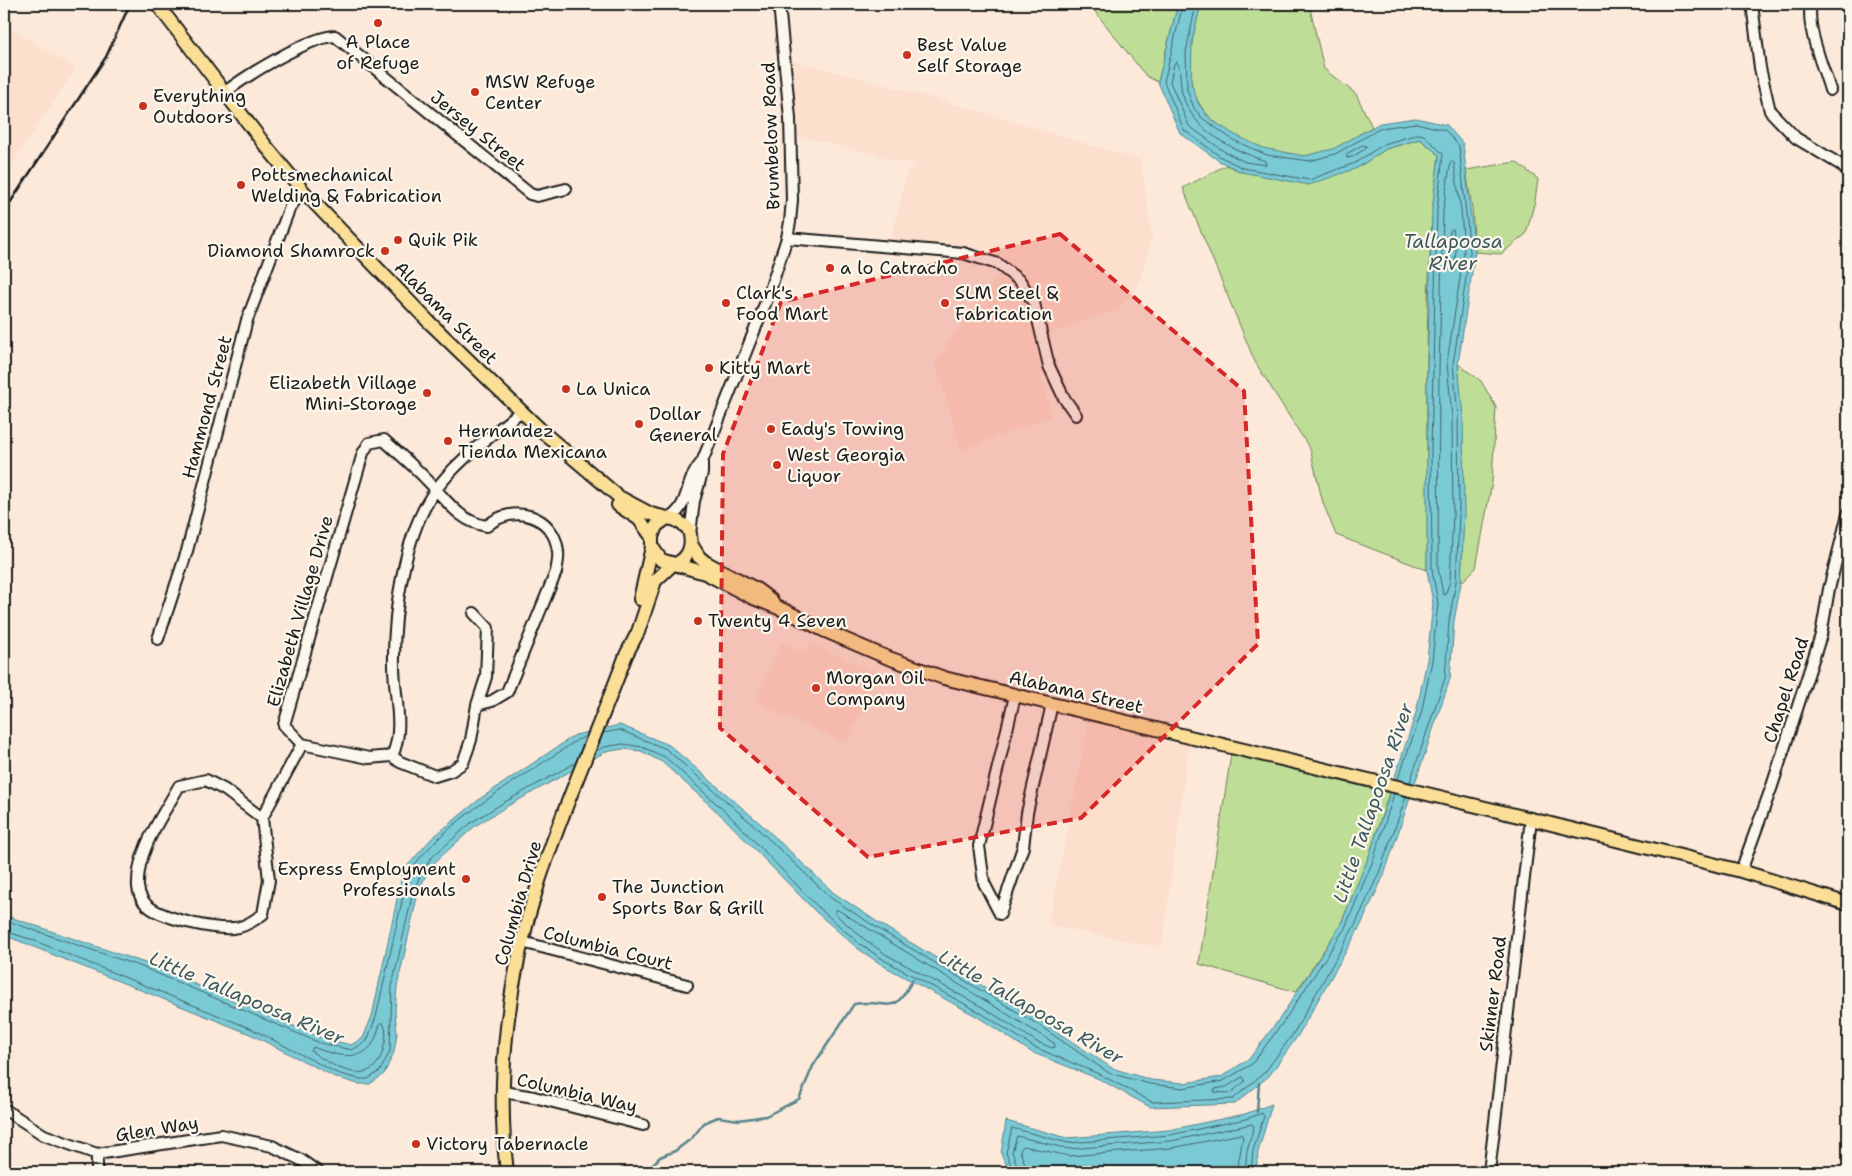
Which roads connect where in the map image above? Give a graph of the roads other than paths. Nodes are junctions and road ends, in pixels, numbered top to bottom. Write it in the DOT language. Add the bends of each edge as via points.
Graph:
graph roads {
  1 [pos="158,4"];
  2 [pos="779,4"];
  3 [pos="1752,4"];
  4 [pos="1811,4"];
  5 [pos="1830,90"];
  6 [pos="224,94"];
  7 [pos="1848,172"];
  8 [pos="566,189"];
  9 [pos="303,190"];
  10 [pos="787,238"];
  11 [pos="521,411"];
  12 [pos="1076,415"];
  13 [pos="545,434"];
  14 [pos="702,462"];
  15 [pos="436,490"];
  16 [pos="1848,514"];
  17 [pos="669,518"];
  18 [pos="691,539"];
  19 [pos="652,542"];
  20 [pos="674,564"];
  21 [pos="786,611"];
  22 [pos="474,613"];
  23 [pos="158,638"];
  24 [pos="626,655"];
  25 [pos="1015,696"];
  26 [pos="1052,704"];
  27 [pos="477,705"];
  28 [pos="302,744"];
  29 [pos="392,756"];
  30 [pos="262,818"];
  31 [pos="1531,819"];
  32 [pos="1741,872"];
  33 [pos="1848,904"];
  34 [pos="522,942"];
  35 [pos="687,985"];
  36 [pos="504,1092"];
  37 [pos="4,1109"];
  38 [pos="643,1125"];
  39 [pos="97,1154"];
  40 [pos="97,1172"];
  41 [pos="318,1172"];
  42 [pos="508,1172"];
  43 [pos="1489,1172"];
  1 -- 6 [label="main road, Alabama Street"];
  2 -- 10 [label="street, Brumbelow Road" via="791,157 792,200"];
  3 -- 7 [label="street" via="1760,68 1770,111 1796,138"];
  4 -- 5 [label="street" via="1812,30"];
  6 -- 8 [label="street, Jersey Street" via="288,54 323,36 335,36 530,194 537,196"];
  6 -- 9 [label="main road, Alabama Street"];
  9 -- 11 [label="main road, Alabama Street" via="409,302"];
  9 -- 23 [label="street, Hammond Street" via="290,207 247,320 187,550"];
  10 -- 12 [label="street" via="963,253 998,264 1020,281 1034,303 1049,366"];
  10 -- 14 [label="street, Brumbelow Road" via="767,299"];
  11 -- 13 [label="main road, Alabama Street"];
  11 -- 15 [label="street"];
  13 -- 17 [label="main road, Alabama Street" via="619,497 651,514"];
  13 -- 19 [label="main road, Alabama Street" via="559,455 579,474 639,519"];
  14 -- 17 [label="street, Brumbelow Road" via="691,478 682,508"];
  14 -- 18 [label="street, Brumbelow Road"];
  15 -- 27 [label="street" via="457,513 475,524 487,526 503,516 528,514 548,531 558,552 556,572 507,692"];
  15 -- 28 [label="street, Elizabeth Village Drive" via="384,440 369,444 363,453 284,725"];
  15 -- 29 [label="street" via="420,513 408,546 394,666 399,743"];
  16 -- 32 [label="street, Chapel Road" via="1821,635"];
  17 -- 18 [label="main road" via="686,526"];
  17 -- 19 [label="main road" via="656,526"];
  18 -- 20 [label="main road" via="686,557"];
  18 -- 21 [label="main road, Alabama Street" via="699,558 756,589"];
  19 -- 20 [label="main road" via="661,560"];
  19 -- 24 [label="main road, Columbia Drive" via="646,583 630,630"];
  20 -- 21 [label="main road, Alabama Street" via="705,573 750,597"];
  20 -- 24 [label="main road, Columbia Drive" via="655,581 638,632"];
  21 -- 25 [label="main road, Alabama Street" via="898,662 944,678"];
  22 -- 27 [label="street" via="488,628 486,677"];
  24 -- 34 [label="main road, Columbia Drive" via="539,882"];
  25 -- 26 [label="main road, Alabama Street"];
  25 -- 26 [label="street" via="979,846 984,883 1000,914 1023,847"];
  26 -- 31 [label="main road, Alabama Street"];
  27 -- 29 [label="street" via="463,763 450,771 435,776"];
  28 -- 29 [label="street" via="368,758"];
  28 -- 30 [label="street"];
  30 -- 30 [label="street" via="269,880 263,914 254,921 234,929 211,926 166,915 142,900 138,888 142,854 179,786 206,780"];
  31 -- 32 [label="main road, Alabama Street"];
  31 -- 43 [label="street, Skinner Road"];
  32 -- 33 [label="main road, Alabama Street"];
  34 -- 35 [label="street, Columbia Court"];
  34 -- 36 [label="main road, Columbia Drive" via="506,1045"];
  36 -- 38 [label="street, Columbia Way"];
  36 -- 42 [label="main road, Columbia Drive"];
  37 -- 39 [label="street, Glen Way" via="44,1135"];
  39 -- 40 [label="street"];
  39 -- 41 [label="street, Glen Way" via="221,1135 272,1146 302,1160"];
}
